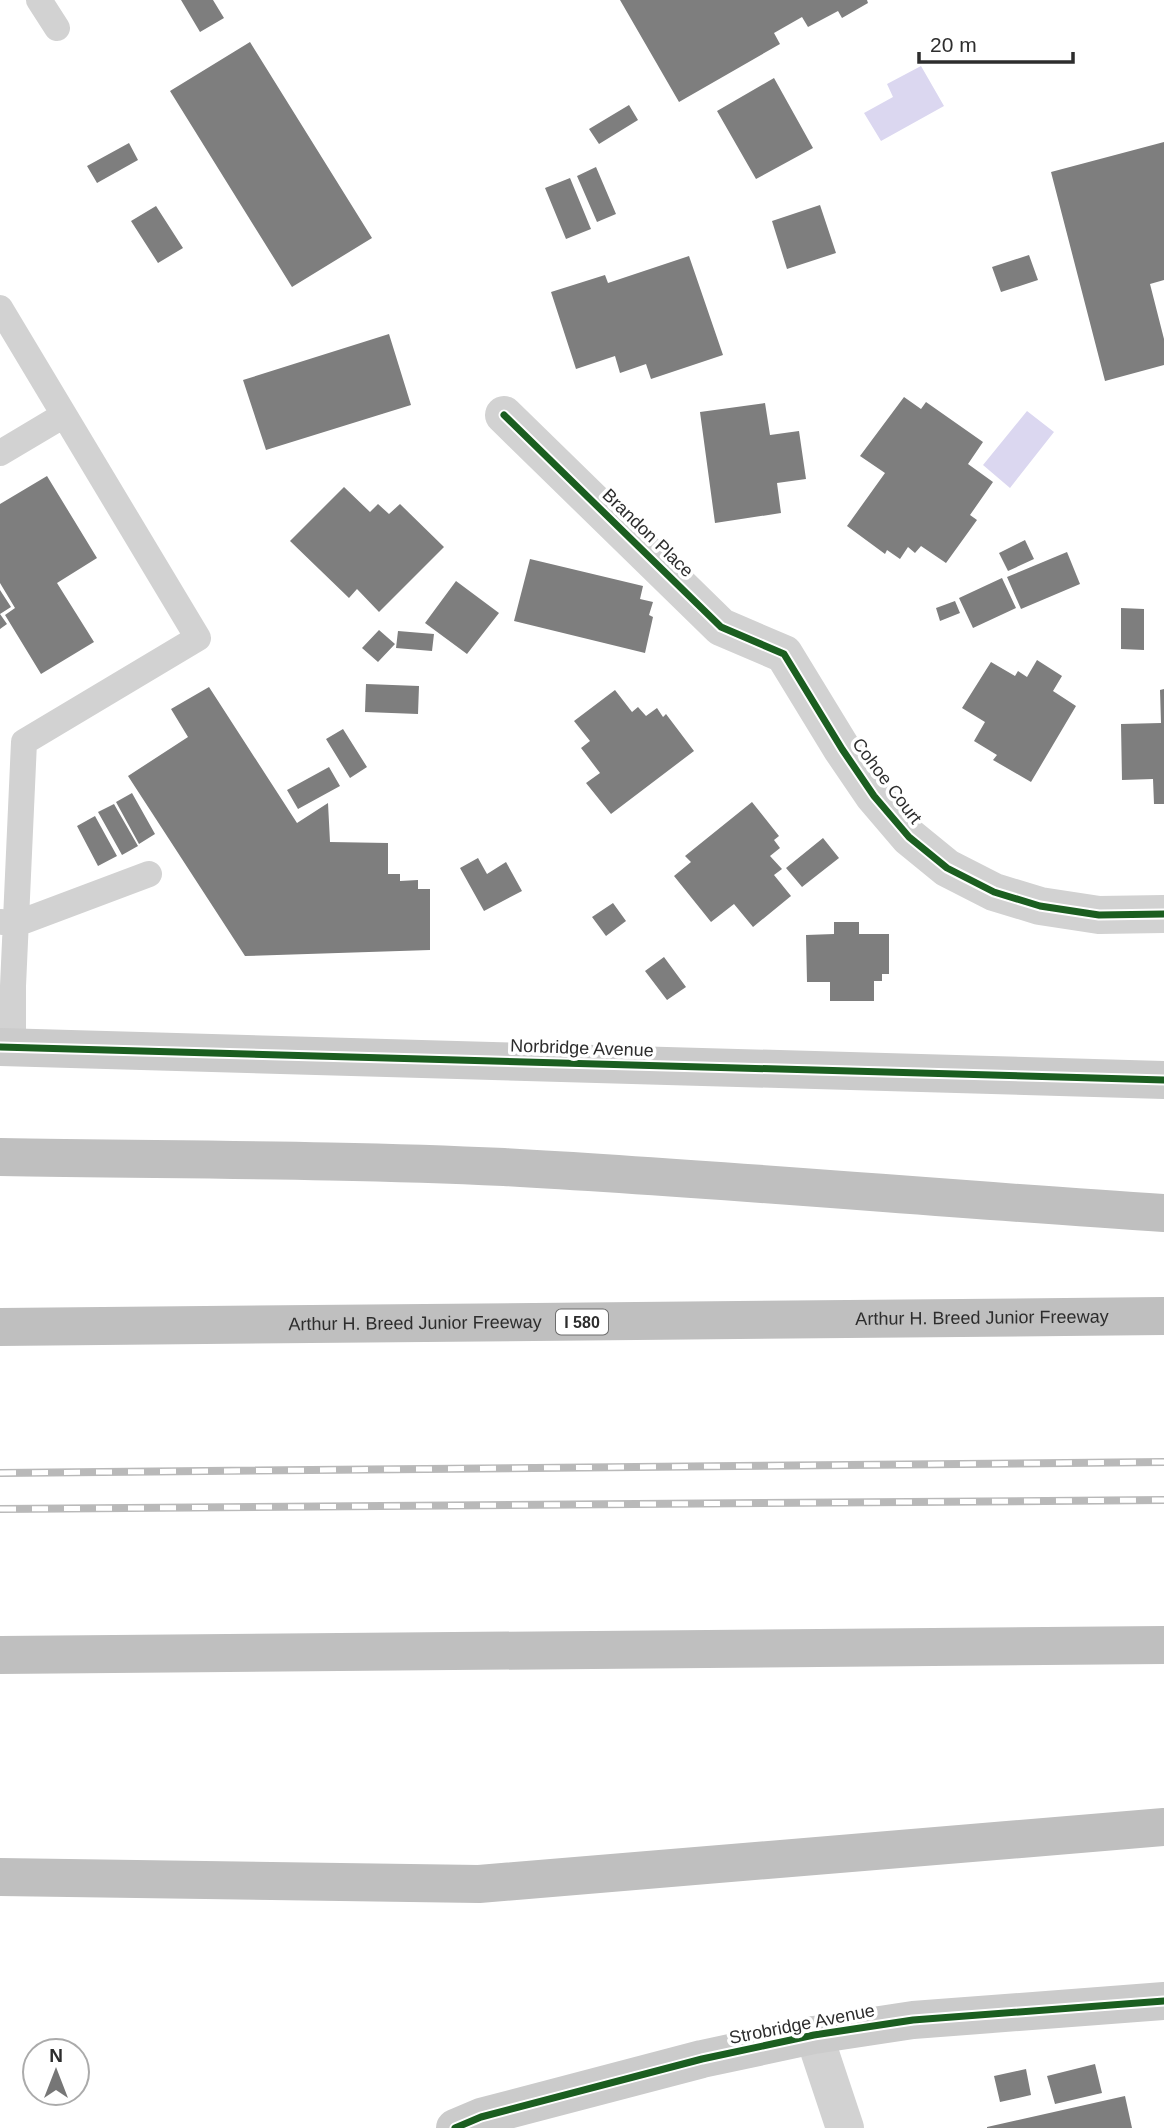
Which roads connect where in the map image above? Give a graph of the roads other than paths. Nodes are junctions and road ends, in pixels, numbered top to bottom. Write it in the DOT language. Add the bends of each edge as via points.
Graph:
graph roads {
  1 [pos="38,0"];
  2 [pos="57,28"];
  3 [pos="0,308"];
  4 [pos="64,415"];
  5 [pos="504,415"];
  6 [pos="0,453"];
  7 [pos="784,654"];
  8 [pos="149,874"];
  9 [pos="1164,914"];
  10 [pos="8,923"];
  11 [pos="7,1047"];
  12 [pos="1164,1080"];
  13 [pos="0,1157"];
  14 [pos="1164,1213"];
  15 [pos="1164,1316"];
  16 [pos="0,1327"];
  17 [pos="1164,1645"];
  18 [pos="0,1655"];
  19 [pos="1164,1827"];
  20 [pos="0,1877"];
  21 [pos="1164,2001"];
  22 [pos="814,2035"];
  23 [pos="455,2128"];
  24 [pos="845,2128"];
  1 -- 2 [label="lane"];
  3 -- 4 [label="lane"];
  4 -- 6 [label="lane"];
  4 -- 10 [label="lane" via="198,638 24,742"];
  5 -- 7 [label="street, Brandon Place" via="721,627"];
  7 -- 9 [label="street, Cohoe Court" via="874,796 909,837 947,867 994,891 1040,906 1099,915"];
  8 -- 10 [label="lane"];
  10 -- 11 [label="lane" via="13,986"];
  11 -- 12 [label="street, Norbridge Avenue"];
  13 -- 14 [label="highway" via="500,1167"];
  15 -- 16 [label="highway, Arthur H. Breed Junior Freeway / I 580"];
  17 -- 18 [label="highway"];
  19 -- 20 [label="highway" via="479,1884"];
  21 -- 22 [label="street, Strobridge Avenue" via="912,2020"];
  22 -- 23 [label="street, Strobridge Avenue" via="689,2062 481,2117"];
  22 -- 24 [label="street"];
}
